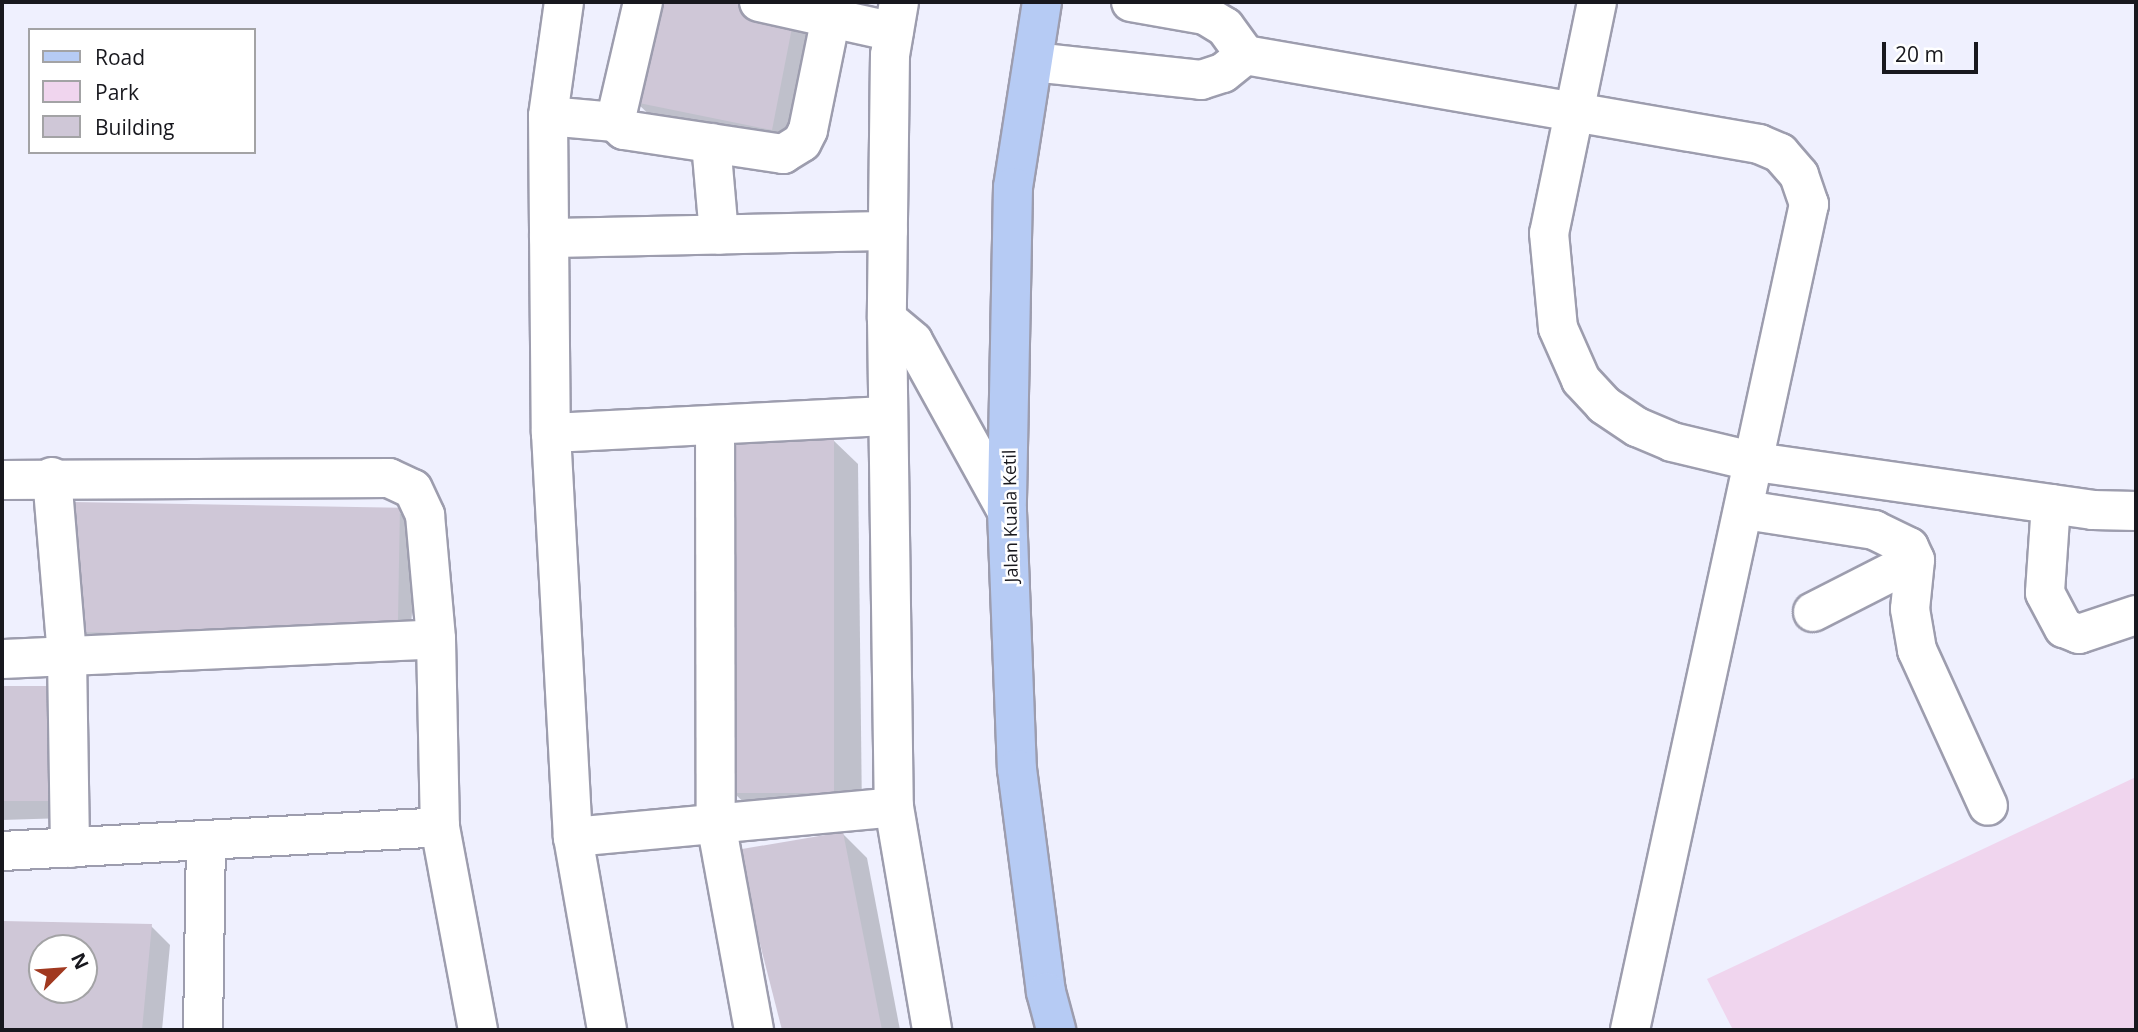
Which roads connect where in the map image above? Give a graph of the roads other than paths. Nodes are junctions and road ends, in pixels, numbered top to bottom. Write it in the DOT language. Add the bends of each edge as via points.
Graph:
graph roads {
  1 [pos="564,2"];
  2 [pos="643,2"];
  3 [pos="759,2"];
  4 [pos="1042,2"];
  5 [pos="1131,2"];
  6 [pos="1597,2"];
  7 [pos="1171,5"];
  8 [pos="832,10"];
  9 [pos="897,17"];
  10 [pos="1234,28"];
  11 [pos="1033,62"];
  12 [pos="1573,111"];
  13 [pos="548,116"];
  14 [pos="615,122"];
  15 [pos="711,143"];
  16 [pos="888,231"];
  17 [pos="719,235"];
  18 [pos="549,238"];
  19 [pos="887,319"];
  20 [pos="887,416"];
  21 [pos="715,425"];
  22 [pos="551,433"];
  23 [pos="1756,462"];
  24 [pos="52,477"];
  25 [pos="2,480"];
  26 [pos="2051,503"];
  27 [pos="1745,510"];
  28 [pos="1007,511"];
  29 [pos="2136,511"];
  30 [pos="1915,561"];
  31 [pos="1813,612"];
  32 [pos="2136,615"];
  33 [pos="436,639"];
  34 [pos="67,656"];
  35 [pos="2,659"];
  36 [pos="1987,806"];
  37 [pos="894,807"];
  38 [pos="716,823"];
  39 [pos="440,827"];
  40 [pos="573,837"];
  41 [pos="206,842"];
  42 [pos="70,848"];
  43 [pos="2,851"];
  44 [pos="203,1030"];
  45 [pos="478,1030"];
  46 [pos="607,1030"];
  47 [pos="754,1030"];
  48 [pos="932,1030"];
  49 [pos="1056,1030"];
  50 [pos="1630,1030"];
  1 -- 13 [label="street"];
  2 -- 14 [label="street"];
  3 -- 8 [label="street"];
  4 -- 11 [label="main road, Jalan Kuala Ketil"];
  5 -- 7 [label="street"];
  6 -- 12 [label="street"];
  7 -- 10 [label="street"];
  8 -- 9 [label="street"];
  8 -- 15 [label="street" via="802,142 783,154"];
  9 -- 16 [label="street"];
  10 -- 11 [label="street" via="1223,73 1201,80"];
  10 -- 12 [label="street"];
  11 -- 28 [label="main road, Jalan Kuala Ketil" via="1013,187"];
  12 -- 23 [label="street" via="1549,233 1558,328 1581,380 1604,405 1637,427 1672,442"];
  12 -- 23 [label="street" via="1759,144 1780,153 1799,175 1809,204"];
  13 -- 14 [label="street"];
  13 -- 18 [label="street"];
  14 -- 15 [label="street" via="624,130"];
  15 -- 17 [label="street"];
  16 -- 17 [label="street"];
  16 -- 19 [label="street"];
  17 -- 18 [label="street"];
  18 -- 22 [label="street"];
  19 -- 20 [label="street"];
  19 -- 28 [label="street" via="914,341"];
  20 -- 21 [label="street"];
  20 -- 37 [label="street"];
  21 -- 22 [label="street"];
  21 -- 38 [label="street"];
  22 -- 40 [label="street"];
  23 -- 26 [label="street"];
  23 -- 27 [label="street"];
  24 -- 25 [label="street"];
  24 -- 33 [label="street" via="390,478 413,489 425,514"];
  24 -- 34 [label="street"];
  26 -- 29 [label="street"];
  26 -- 32 [label="street" via="2045,593 2064,628 2079,634"];
  27 -- 30 [label="street" via="1874,530 1909,547"];
  27 -- 50 [label="street"];
  28 -- 49 [label="main road, Jalan Kuala Ketil" via="1017,769 1046,992"];
  30 -- 31 [label="street"];
  30 -- 36 [label="street" via="1910,609 1917,650"];
  33 -- 34 [label="street"];
  33 -- 39 [label="street"];
  34 -- 35 [label="street"];
  34 -- 42 [label="street"];
  37 -- 38 [label="street"];
  37 -- 48 [label="street"];
  38 -- 40 [label="street"];
  38 -- 47 [label="street"];
  39 -- 41 [label="street"];
  39 -- 45 [label="street"];
  40 -- 46 [label="street"];
  41 -- 42 [label="street"];
  41 -- 44 [label="street"];
  42 -- 43 [label="street"];
}
